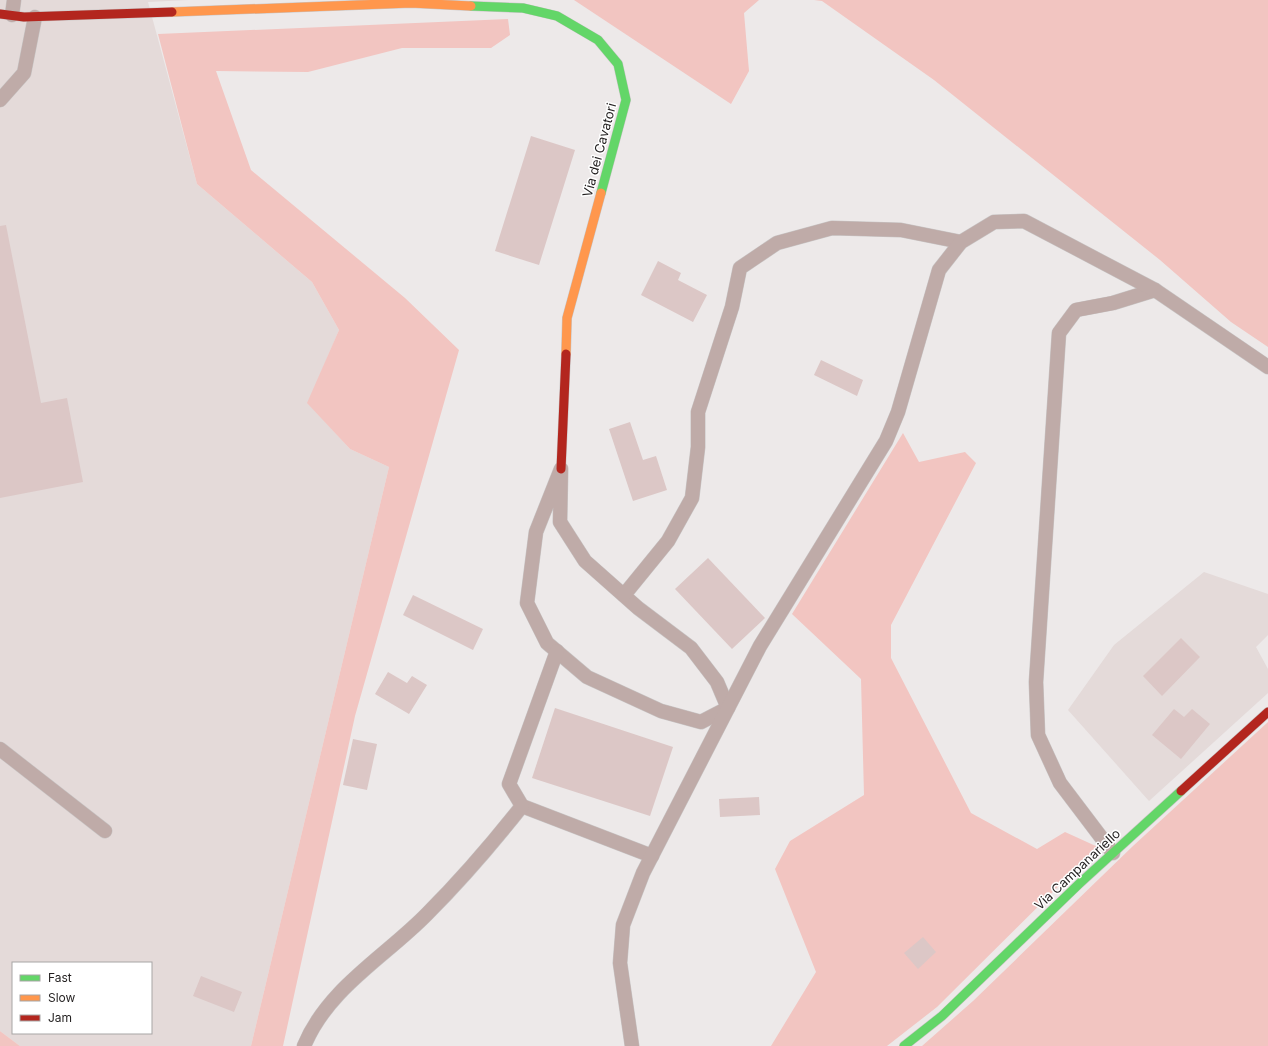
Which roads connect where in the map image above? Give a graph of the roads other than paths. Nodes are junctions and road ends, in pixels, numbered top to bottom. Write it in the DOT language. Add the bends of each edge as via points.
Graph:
graph roads {
  1 [pos="14,0"];
  2 [pos="6,14"];
  3 [pos="35,17"];
  4 [pos="0,100"];
  5 [pos="961,242"];
  6 [pos="1155,290"];
  7 [pos="1268,367"];
  8 [pos="561,469"];
  9 [pos="624,595"];
  10 [pos="557,651"];
  11 [pos="728,708"];
  12 [pos="1268,712"];
  13 [pos="0,749"];
  14 [pos="522,806"];
  15 [pos="104,831"];
  16 [pos="1113,853"];
  17 [pos="652,856"];
  18 [pos="304,1046"];
  19 [pos="632,1046"];
  20 [pos="904,1046"];
  1 -- 2 [label="lane"];
  2 -- 3 [label="street, Via dei Cavatori"];
  3 -- 4 [label="lane" via="24,73"];
  3 -- 8 [label="street, Via dei Cavatori" via="426,4 523,8 557,16 598,40 618,64 626,100 567,318"];
  5 -- 6 [label="lane" via="994,222 1024,221"];
  5 -- 9 [label="lane" via="900,230 832,228 777,243 740,268 732,307 698,412 698,447 692,498 668,541"];
  5 -- 11 [label="lane" via="939,270 898,412 886,441 760,646"];
  6 -- 7 [label="lane"];
  6 -- 16 [label="lane" via="1113,303 1076,310 1059,332 1036,682 1038,735 1060,784"];
  8 -- 9 [label="lane" via="560,522 584,561"];
  8 -- 10 [label="lane" via="536,532 527,603 547,643"];
  9 -- 11 [label="lane" via="691,648 717,682"];
  10 -- 11 [label="lane" via="587,677 662,711 701,722"];
  10 -- 14 [label="lane" via="509,784"];
  11 -- 17 [label="lane"];
  12 -- 16 [label="street, Via Campanariello"];
  13 -- 15 [label="lane"];
  14 -- 17 [label="lane"];
  14 -- 18 [label="lane" via="489,848 427,915 342,990 312,1027"];
  16 -- 20 [label="street, Via Campanariello" via="942,1016"];
  17 -- 19 [label="lane" via="623,925 620,963"];
}
